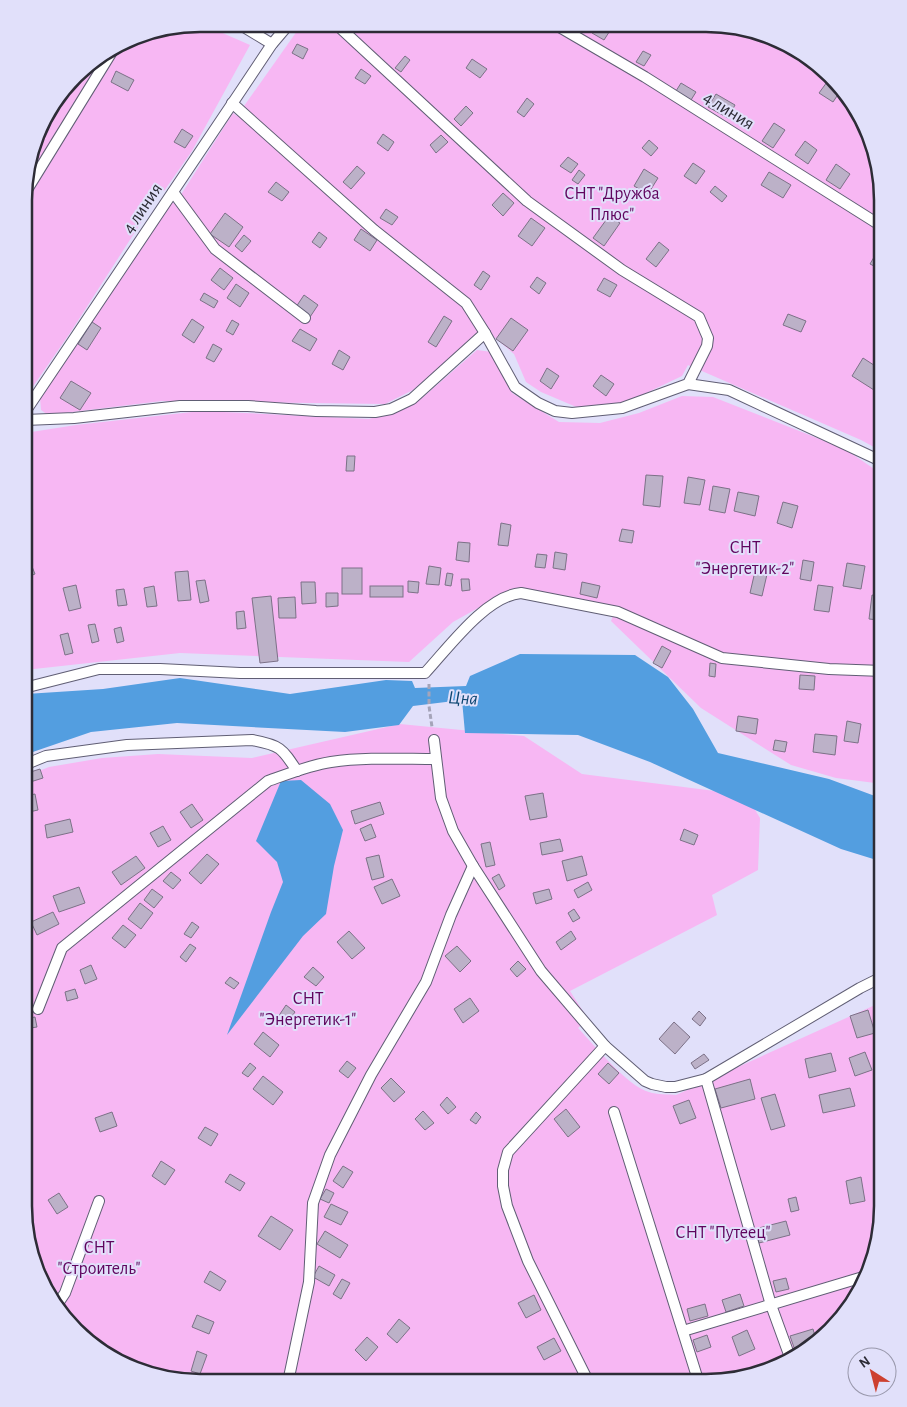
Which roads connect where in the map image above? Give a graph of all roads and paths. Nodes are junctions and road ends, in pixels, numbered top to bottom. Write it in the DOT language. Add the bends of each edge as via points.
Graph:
graph roads {
  1 [pos="568,32"];
  2 [pos="254,33"];
  3 [pos="282,33"];
  4 [pos="345,33"];
  5 [pos="272,44"];
  6 [pos="105,62"];
  7 [pos="232,103"];
  8 [pos="34,178"];
  9 [pos="173,192"];
  10 [pos="874,221"];
  11 [pos="305,318"];
  12 [pos="485,333"];
  13 [pos="688,384"];
  14 [pos="32,402"];
  15 [pos="32,420"];
  16 [pos="874,458"];
  17 [pos="874,671"];
  18 [pos="430,685"];
  19 [pos="32,686"];
  20 [pos="434,740"];
  21 [pos="436,759"];
  22 [pos="32,762"];
  23 [pos="297,771"];
  24 [pos="473,866"];
  25 [pos="874,981"];
  26 [pos="38,1009"];
  27 [pos="605,1046"];
  28 [pos="706,1079"];
  29 [pos="614,1112"];
  30 [pos="99,1201"];
  31 [pos="859,1277"];
  32 [pos="61,1299"];
  33 [pos="771,1305"];
  34 [pos="683,1331"];
  35 [pos="788,1353"];
  36 [pos="290,1374"];
  37 [pos="584,1374"];
  38 [pos="696,1374"];
  1 -- 10 [label="lane, 4 линия"];
  2 -- 5 [label="lane"];
  3 -- 5 [label="lane, 4 линия"];
  4 -- 13 [label="lane" via="526,201 622,270 699,318 708,338 707,346"];
  5 -- 7 [label="lane, 4 линия"];
  6 -- 8 [label="lane"];
  7 -- 9 [label="lane, 4 линия"];
  7 -- 12 [label="lane" via="374,230 466,303"];
  9 -- 11 [label="lane" via="215,249"];
  9 -- 14 [label="lane, 4 линия"];
  12 -- 13 [label="lane" via="515,387 555,411 572,414 622,408"];
  12 -- 15 [label="lane" via="412,399 375,412 180,406"];
  13 -- 16 [label="lane" via="729,390"];
  17 -- 19 [label="lane" via="722,658 618,612 521,592 501,598 484,609 425,673 99,669"];
  18 -- 20 [label="path" via="429,706"];
  20 -- 21 [label="lane"];
  21 -- 23 [label="lane" via="330,762"];
  21 -- 24 [label="lane" via="441,798 453,831"];
  22 -- 23 [label="lane" via="46,756 126,745 252,740 270,743 284,750"];
  23 -- 26 [label="lane" via="268,781 62,948"];
  24 -- 27 [label="lane" via="541,971"];
  24 -- 36 [label="lane" via="426,982 371,1075 330,1155 313,1203 309,1282"];
  25 -- 28 [label="lane"];
  27 -- 28 [label="lane" via="652,1084 675,1087"];
  27 -- 37 [label="lane" via="508,1152 502,1186 528,1261"];
  28 -- 33 [label="lane"];
  29 -- 34 [label="lane"];
  30 -- 32 [label="lane"];
  31 -- 33 [label="lane"];
  33 -- 34 [label="lane"];
  33 -- 35 [label="lane"];
  34 -- 38 [label="lane"];
}
